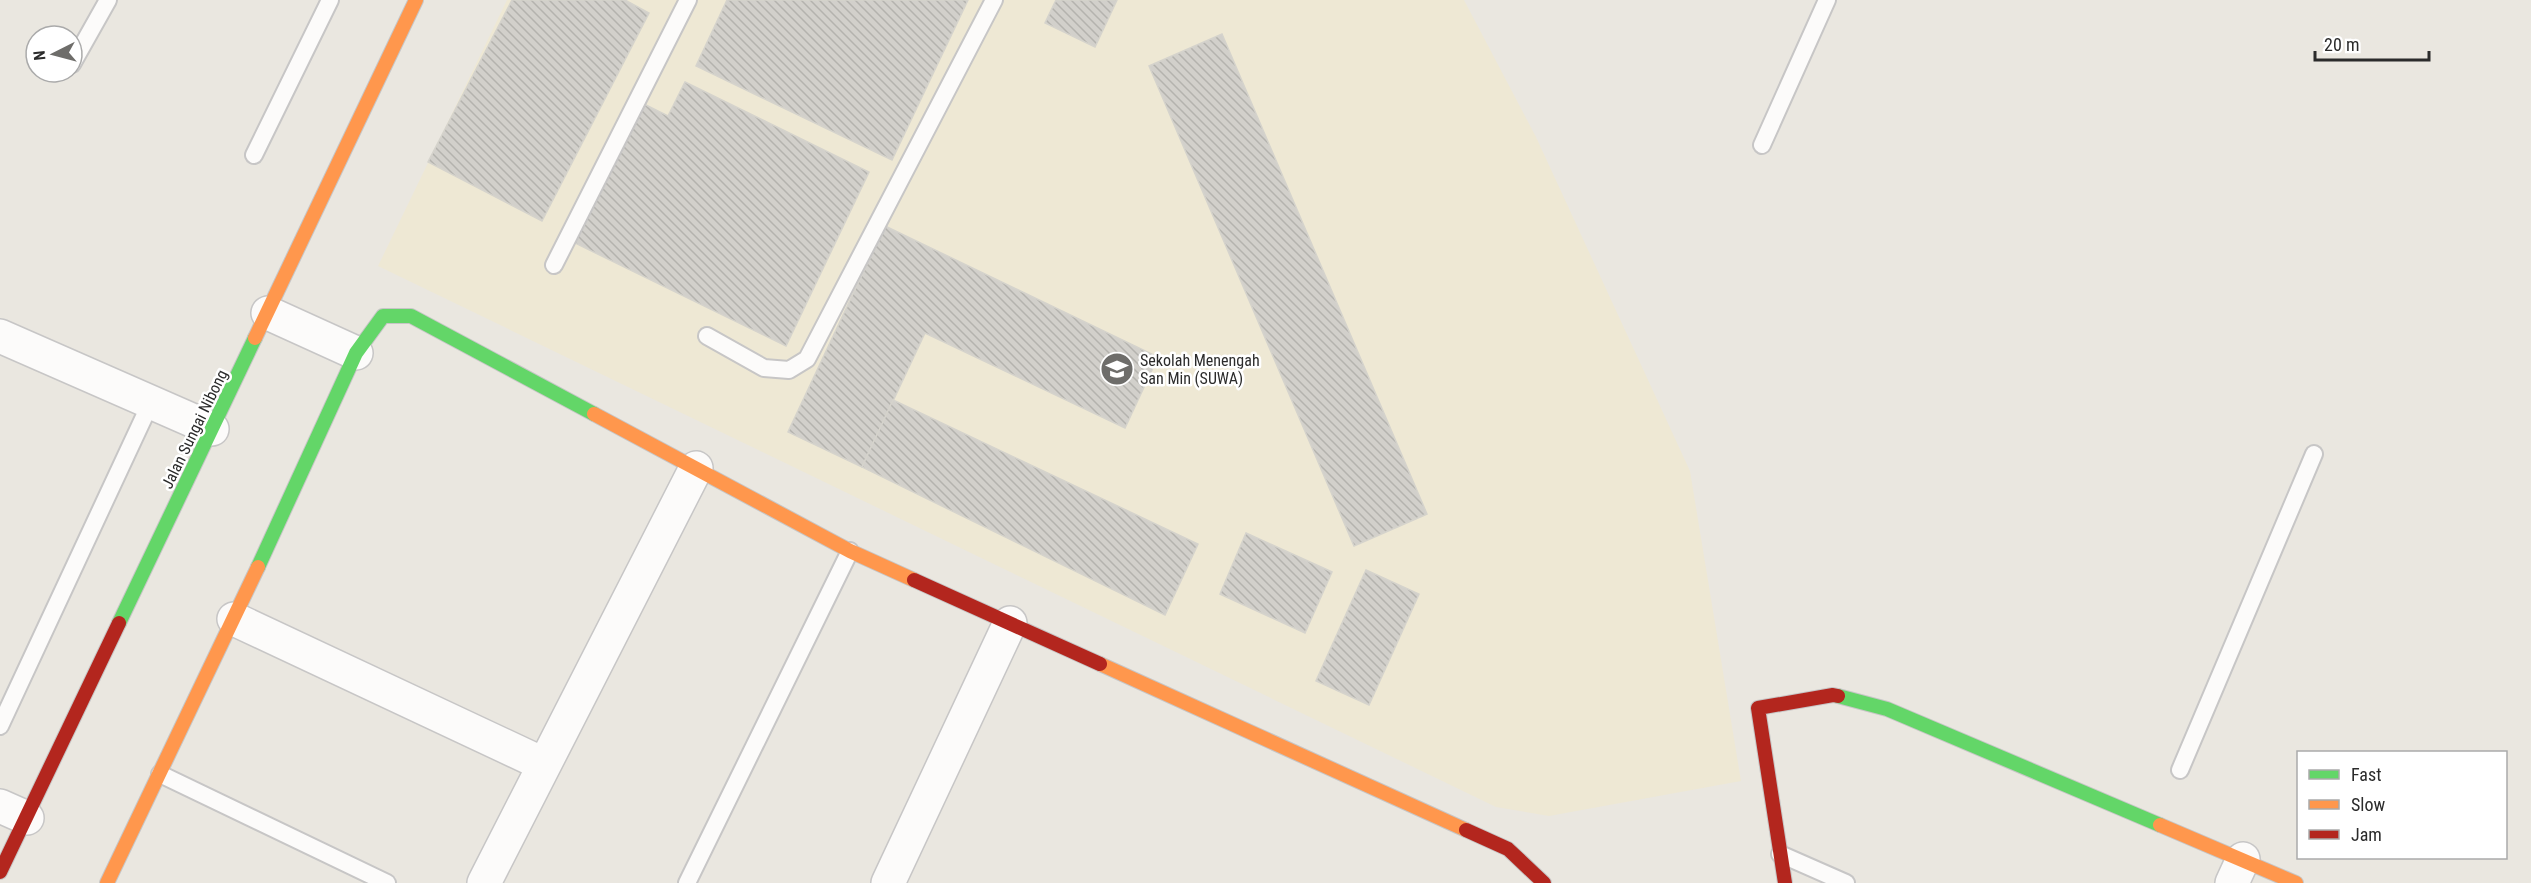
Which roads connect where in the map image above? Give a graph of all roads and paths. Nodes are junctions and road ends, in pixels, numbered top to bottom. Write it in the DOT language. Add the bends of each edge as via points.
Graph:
graph roads {
  1 [pos="108,0"];
  2 [pos="330,0"];
  3 [pos="416,0"];
  4 [pos="688,0"];
  5 [pos="994,0"];
  6 [pos="1827,0"];
  7 [pos="84,43"];
  8 [pos="1762,145"];
  9 [pos="254,155"];
  10 [pos="554,265"];
  11 [pos="268,313"];
  12 [pos="0,336"];
  13 [pos="707,336"];
  14 [pos="356,353"];
  15 [pos="151,402"];
  16 [pos="212,429"];
  17 [pos="2314,454"];
  18 [pos="696,468"];
  19 [pos="849,551"];
  20 [pos="234,619"];
  21 [pos="1010,623"];
  22 [pos="0,726"];
  23 [pos="543,764"];
  24 [pos="2180,771"];
  25 [pos="160,774"];
  26 [pos="14,812"];
  27 [pos="1780,854"];
  28 [pos="2237,871"];
  29 [pos="0,872"];
  30 [pos="107,883"];
  31 [pos="387,883"];
  32 [pos="484,883"];
  33 [pos="687,883"];
  34 [pos="888,883"];
  35 [pos="1544,883"];
  36 [pos="1785,883"];
  37 [pos="1846,883"];
  38 [pos="2296,883"];
  1 -- 7 [label="lane"];
  2 -- 9 [label="lane"];
  3 -- 11 [label="street, Jalan Sungai Nibong"];
  4 -- 10 [label="lane"];
  5 -- 13 [label="lane" via="807,359 789,370 764,368"];
  6 -- 8 [label="lane"];
  11 -- 14 [label="street"];
  11 -- 16 [label="street, Jalan Sungai Nibong"];
  12 -- 15 [label="street"];
  14 -- 18 [label="street" via="383,316 411,316"];
  14 -- 20 [label="street"];
  15 -- 16 [label="street"];
  15 -- 22 [label="lane"];
  16 -- 26 [label="street, Jalan Sungai Nibong"];
  17 -- 24 [label="lane"];
  18 -- 19 [label="street"];
  18 -- 23 [label="street"];
  19 -- 21 [label="street"];
  19 -- 33 [label="lane"];
  20 -- 23 [label="street"];
  20 -- 25 [label="street"];
  21 -- 34 [label="street"];
  21 -- 35 [label="street" via="1508,849"];
  23 -- 32 [label="street"];
  25 -- 30 [label="street"];
  25 -- 31 [label="lane"];
  26 -- 29 [label="street, Jalan Sungai Nibong"];
  27 -- 28 [label="street" via="1758,708 1833,695 1887,709"];
  27 -- 36 [label="street"];
  27 -- 37 [label="lane"];
  28 -- 38 [label="street"];
}
